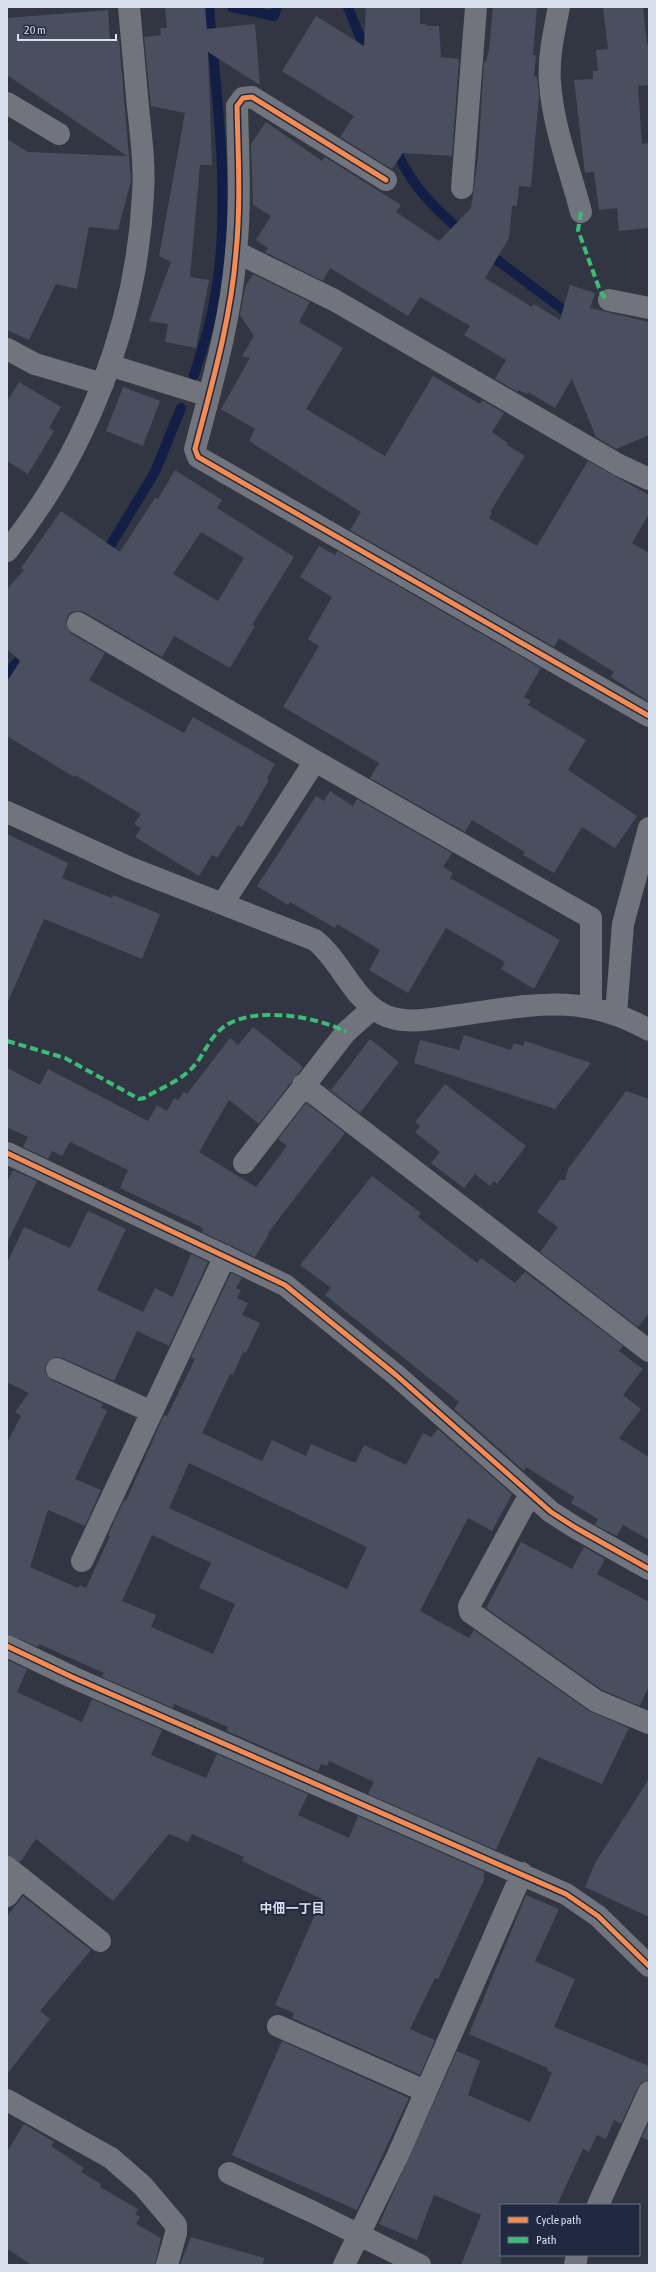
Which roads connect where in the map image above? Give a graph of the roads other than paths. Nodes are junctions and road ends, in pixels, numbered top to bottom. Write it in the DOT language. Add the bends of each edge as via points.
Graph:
graph roads {
  1 [pos="129,7"];
  2 [pos="476,7"];
  3 [pos="559,7"];
  4 [pos="7,103"];
  5 [pos="59,134"];
  6 [pos="386,180"];
  7 [pos="462,188"];
  8 [pos="581,212"];
  9 [pos="236,252"];
  10 [pos="609,300"];
  11 [pos="649,308"];
  12 [pos="7,349"];
  13 [pos="106,374"];
  14 [pos="209,396"];
  15 [pos="649,479"];
  16 [pos="7,551"];
  17 [pos="78,623"];
  18 [pos="649,716"];
  19 [pos="315,762"];
  20 [pos="7,812"];
  21 [pos="649,828"];
  22 [pos="223,903"];
  23 [pos="591,918"];
  24 [pos="623,924"];
  25 [pos="591,1006"];
  26 [pos="373,1008"];
  27 [pos="616,1014"];
  28 [pos="649,1030"];
  29 [pos="303,1085"];
  30 [pos="7,1153"];
  31 [pos="244,1163"];
  32 [pos="224,1256"];
  33 [pos="649,1351"];
  34 [pos="58,1369"];
  35 [pos="152,1412"];
  36 [pos="530,1494"];
  37 [pos="82,1561"];
  38 [pos="649,1569"];
  39 [pos="7,1646"];
  40 [pos="649,1723"];
  41 [pos="14,1873"];
  42 [pos="522,1873"];
  43 [pos="7,1896"];
  44 [pos="100,1941"];
  45 [pos="649,1966"];
  46 [pos="278,2026"];
  47 [pos="425,2091"];
  48 [pos="649,2092"];
  49 [pos="7,2100"];
  50 [pos="229,2173"];
  51 [pos="598,2204"];
  52 [pos="359,2235"];
  53 [pos="167,2265"];
  54 [pos="344,2265"];
  55 [pos="420,2265"];
  1 -- 13 [label="street" via="142,151 143,193 136,260"];
  2 -- 7 [label="street"];
  3 -- 8 [label="street" via="553,40 550,83 553,106"];
  4 -- 5 [label="street"];
  6 -- 9 [label="street" via="252,97 244,98 237,106 239,198"];
  9 -- 14 [label="street" via="230,301"];
  9 -- 15 [label="street" via="334,300 619,465"];
  10 -- 11 [label="street"];
  12 -- 13 [label="street" via="35,364"];
  13 -- 14 [label="street"];
  13 -- 16 [label="street" via="65,464"];
  14 -- 18 [label="street" via="196,448 198,457"];
  17 -- 19 [label="street"];
  19 -- 22 [label="street"];
  19 -- 23 [label="street"];
  20 -- 22 [label="street" via="128,867"];
  21 -- 24 [label="street"];
  22 -- 26 [label="street" via="316,940 326,948 359,994"];
  23 -- 24 [label="street"];
  23 -- 25 [label="street"];
  24 -- 27 [label="street"];
  25 -- 26 [label="street" via="542,1004 428,1020 392,1018"];
  25 -- 27 [label="street"];
  26 -- 29 [label="street" via="346,1032"];
  27 -- 28 [label="street"];
  29 -- 31 [label="street"];
  29 -- 33 [label="street"];
  30 -- 32 [label="street"];
  32 -- 35 [label="street"];
  32 -- 36 [label="street" via="285,1285 304,1298 402,1380"];
  34 -- 35 [label="street"];
  35 -- 37 [label="street"];
  36 -- 38 [label="street" via="576,1528"];
  36 -- 40 [label="street" via="469,1606 470,1612 596,1701"];
  39 -- 42 [label="street" via="72,1677"];
  41 -- 43 [label="street"];
  41 -- 44 [label="street"];
  42 -- 45 [label="street" via="582,1903"];
  42 -- 47 [label="street"];
  46 -- 47 [label="street"];
  47 -- 52 [label="street" via="398,2155"];
  48 -- 51 [label="street"];
  49 -- 53 [label="street" via="111,2158 143,2186 176,2224"];
  50 -- 52 [label="street"];
  52 -- 54 [label="street"];
  52 -- 55 [label="street"];
}
